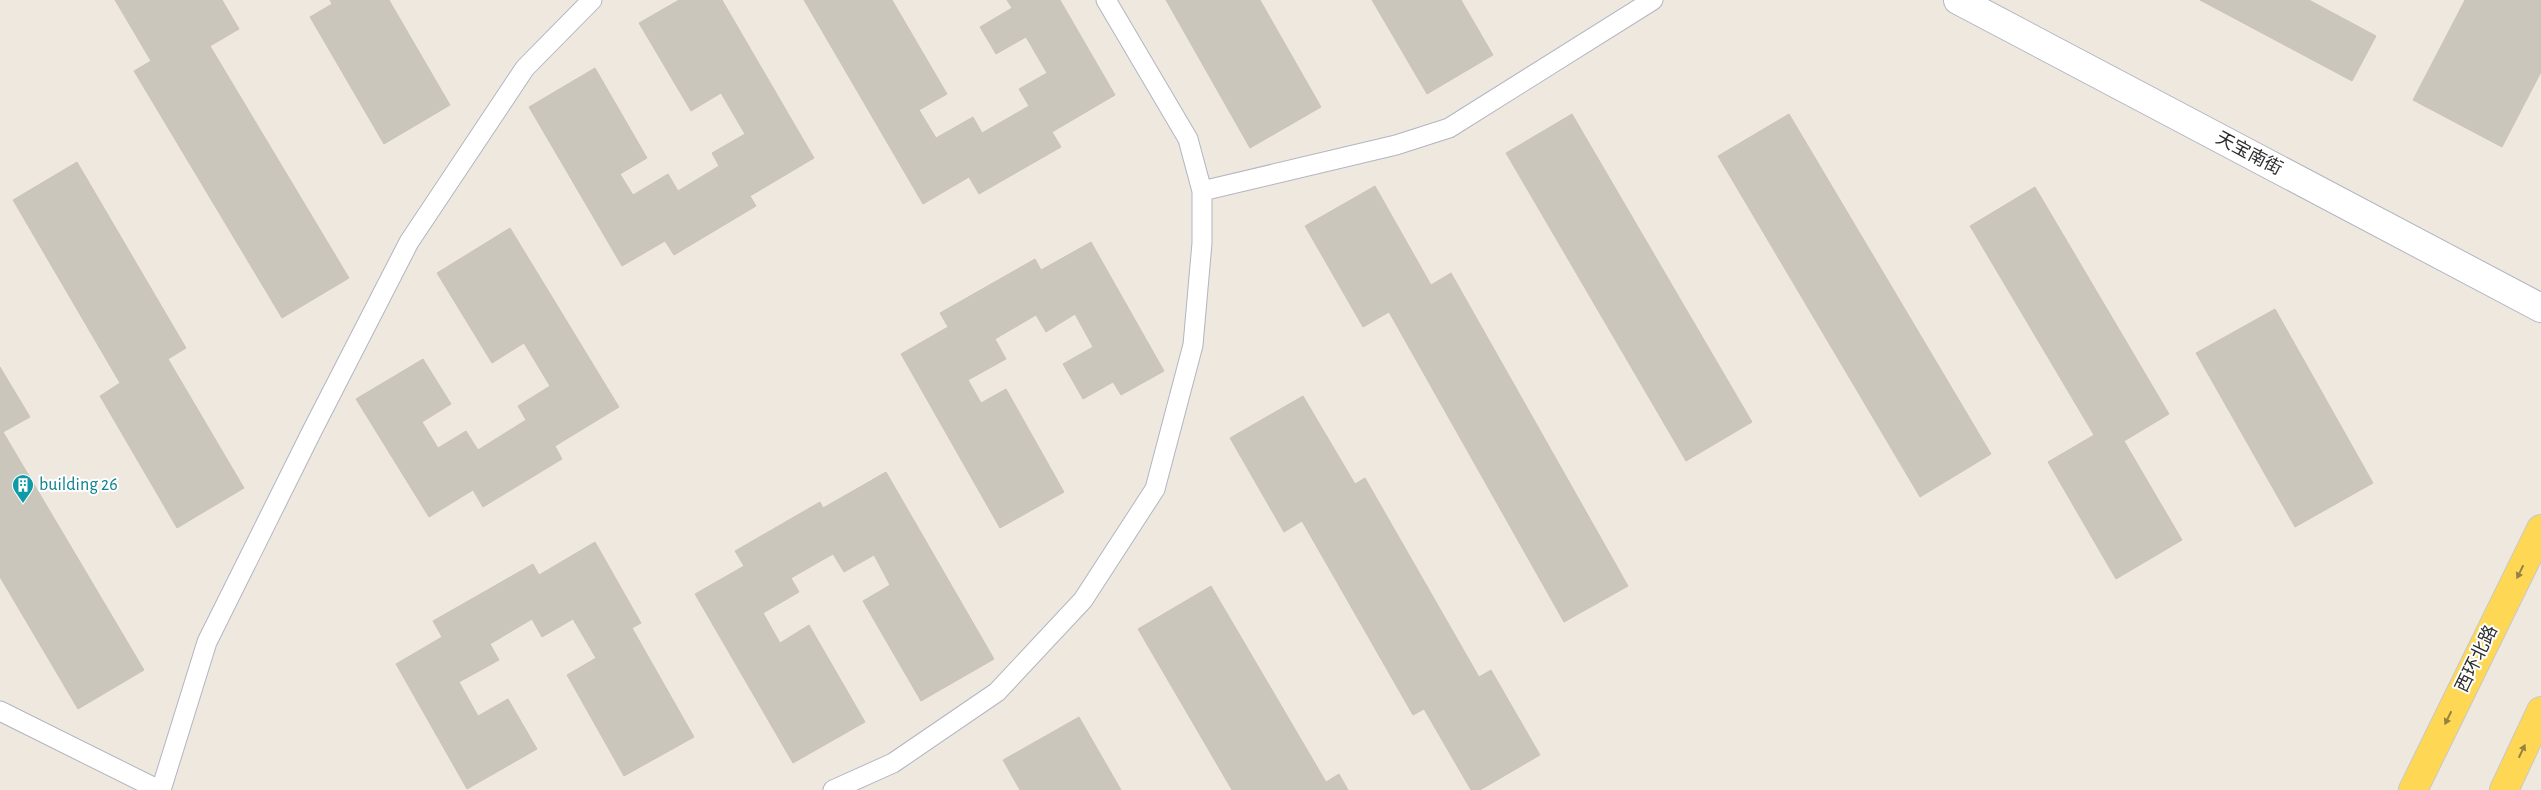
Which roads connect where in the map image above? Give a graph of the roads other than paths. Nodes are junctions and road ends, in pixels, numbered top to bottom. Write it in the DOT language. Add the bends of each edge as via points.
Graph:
graph roads {
  1 [pos="592,0"];
  2 [pos="1106,0"];
  3 [pos="1653,0"];
  4 [pos="1958,0"];
  5 [pos="1202,191"];
  6 [pos="2541,308"];
  7 [pos="2541,529"];
  8 [pos="0,711"];
  9 [pos="2541,711"];
  10 [pos="160,790"];
  11 [pos="833,790"];
  12 [pos="2413,790"];
  13 [pos="2504,790"];
  1 -- 10 [label="lane" via="525,68 409,242 207,642"];
  2 -- 5 [label="lane" via="1188,139"];
  3 -- 5 [label="lane" via="1449,128 1396,145"];
  4 -- 6 [label="street, 天宝南街"];
  5 -- 11 [label="lane" via="1202,242 1193,345 1155,489 1083,600 997,692 893,763"];
  7 -- 12 [label="main road, 西环北路, one-way"];
  8 -- 10 [label="lane"];
  13 -- 9 [label="main road, one-way"];
}
